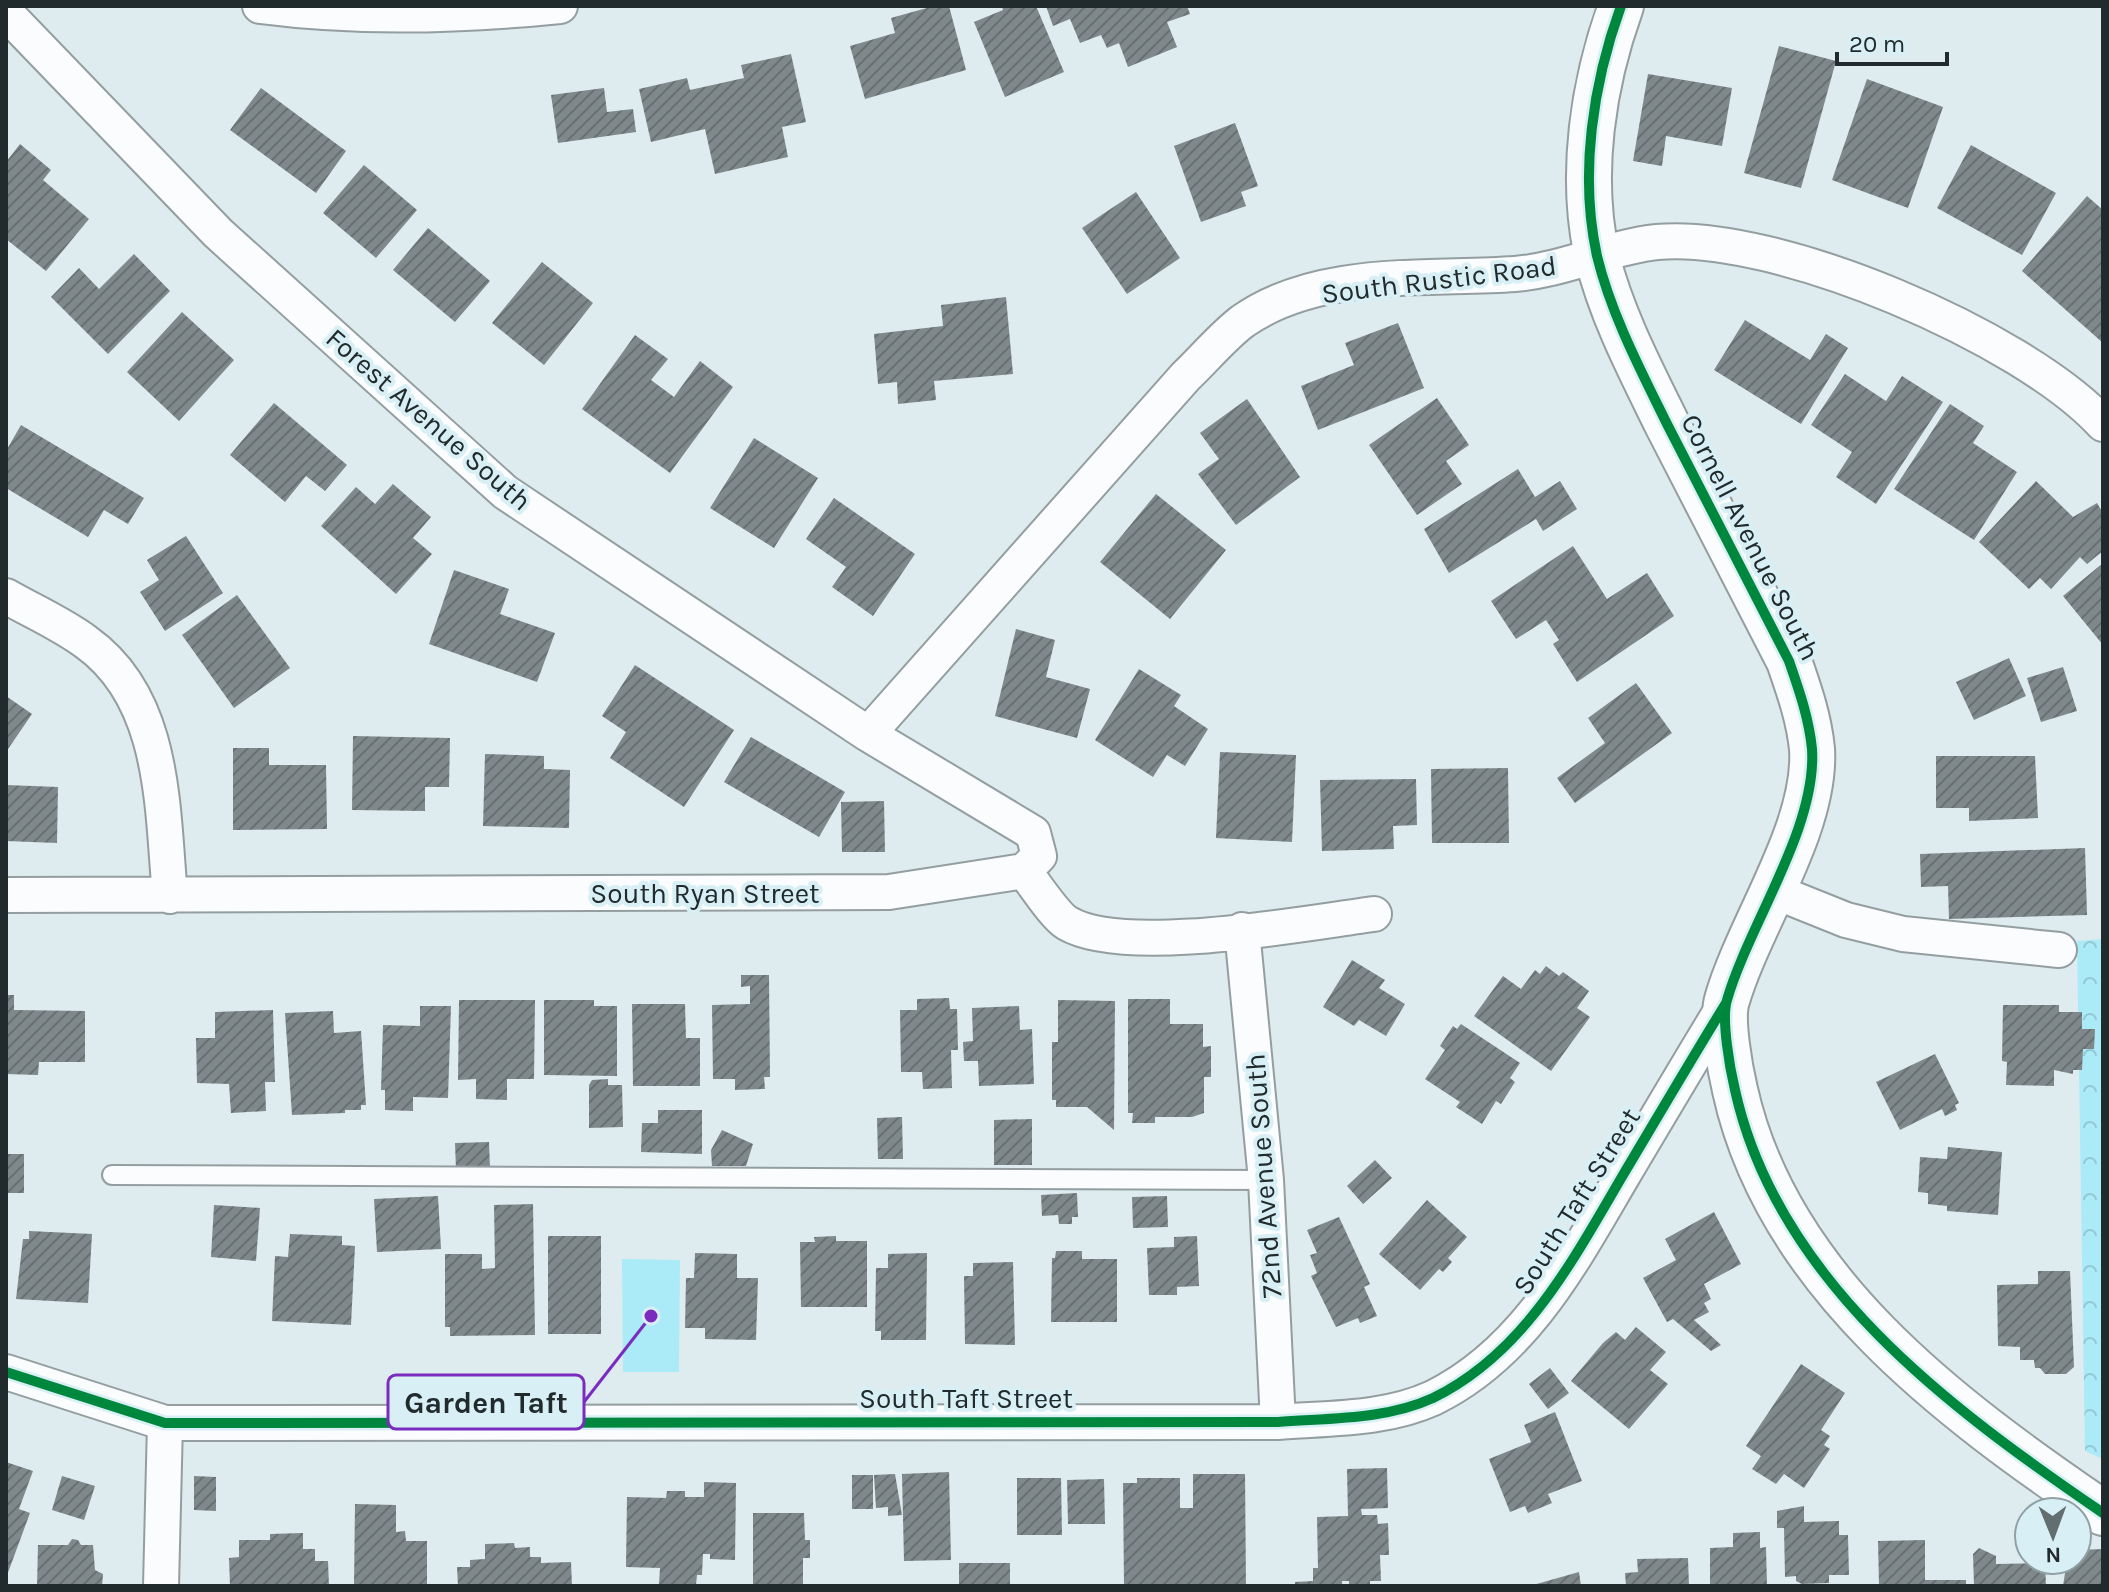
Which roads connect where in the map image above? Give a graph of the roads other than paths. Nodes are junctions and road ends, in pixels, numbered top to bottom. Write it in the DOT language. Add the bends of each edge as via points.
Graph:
graph roads {
  1 [pos="260,6"];
  2 [pos="560,6"];
  3 [pos="1621,6"];
  4 [pos="6,13"];
  5 [pos="1597,257"];
  6 [pos="2103,424"];
  7 [pos="6,596"];
  8 [pos="868,734"];
  9 [pos="1024,871"];
  10 [pos="1771,890"];
  11 [pos="6,895"];
  12 [pos="170,896"];
  13 [pos="1374,914"];
  14 [pos="1242,930"];
  15 [pos="2059,950"];
  16 [pos="1726,1003"];
  17 [pos="112,1175"];
  18 [pos="1266,1180"];
  19 [pos="6,1372"];
  20 [pos="1278,1422"];
  21 [pos="165,1423"];
  22 [pos="2103,1513"];
  23 [pos="161,1586"];
  1 -- 2 [label="street" via="401,15"];
  3 -- 5 [label="street, Cornell Avenue South" via="1596,91 1591,204"];
  4 -- 8 [label="street, Forest Avenue South" via="218,233 505,492"];
  5 -- 6 [label="street, South Rustic Road" via="1656,242 1701,242 1815,266 1977,332 2045,376"];
  5 -- 8 [label="street, South Rustic Road" via="1545,271 1326,289 1279,303 1243,322 1186,376"];
  5 -- 10 [label="street, Cornell Avenue South" via="1632,354 1789,661 1806,708 1812,751 1806,799"];
  7 -- 12 [label="street" via="86,642 116,669 135,700 160,780"];
  8 -- 9 [label="street, Forest Avenue South" via="1033,833 1039,856"];
  9 -- 12 [label="street, South Ryan Street" via="889,892"];
  9 -- 14 [label="street" via="1066,923 1117,936 1185,938"];
  10 -- 15 [label="street" via="1846,920 1903,934"];
  10 -- 16 [label="street, Cornell Avenue South"];
  11 -- 12 [label="street, South Ryan Street"];
  13 -- 14 [label="street"];
  14 -- 18 [label="street, 72nd Avenue South"];
  16 -- 20 [label="street, South Taft Street" via="1561,1279 1511,1342 1431,1398 1380,1414"];
  16 -- 22 [label="street, Cornell Avenue South" via="1731,1072 1745,1133 1802,1246 1838,1293 1934,1385"];
  17 -- 18 [label="lane"];
  18 -- 20 [label="street, 72nd Avenue South"];
  19 -- 21 [label="street, South Taft Street"];
  20 -- 21 [label="street, South Taft Street"];
  21 -- 23 [label="street"];
}
